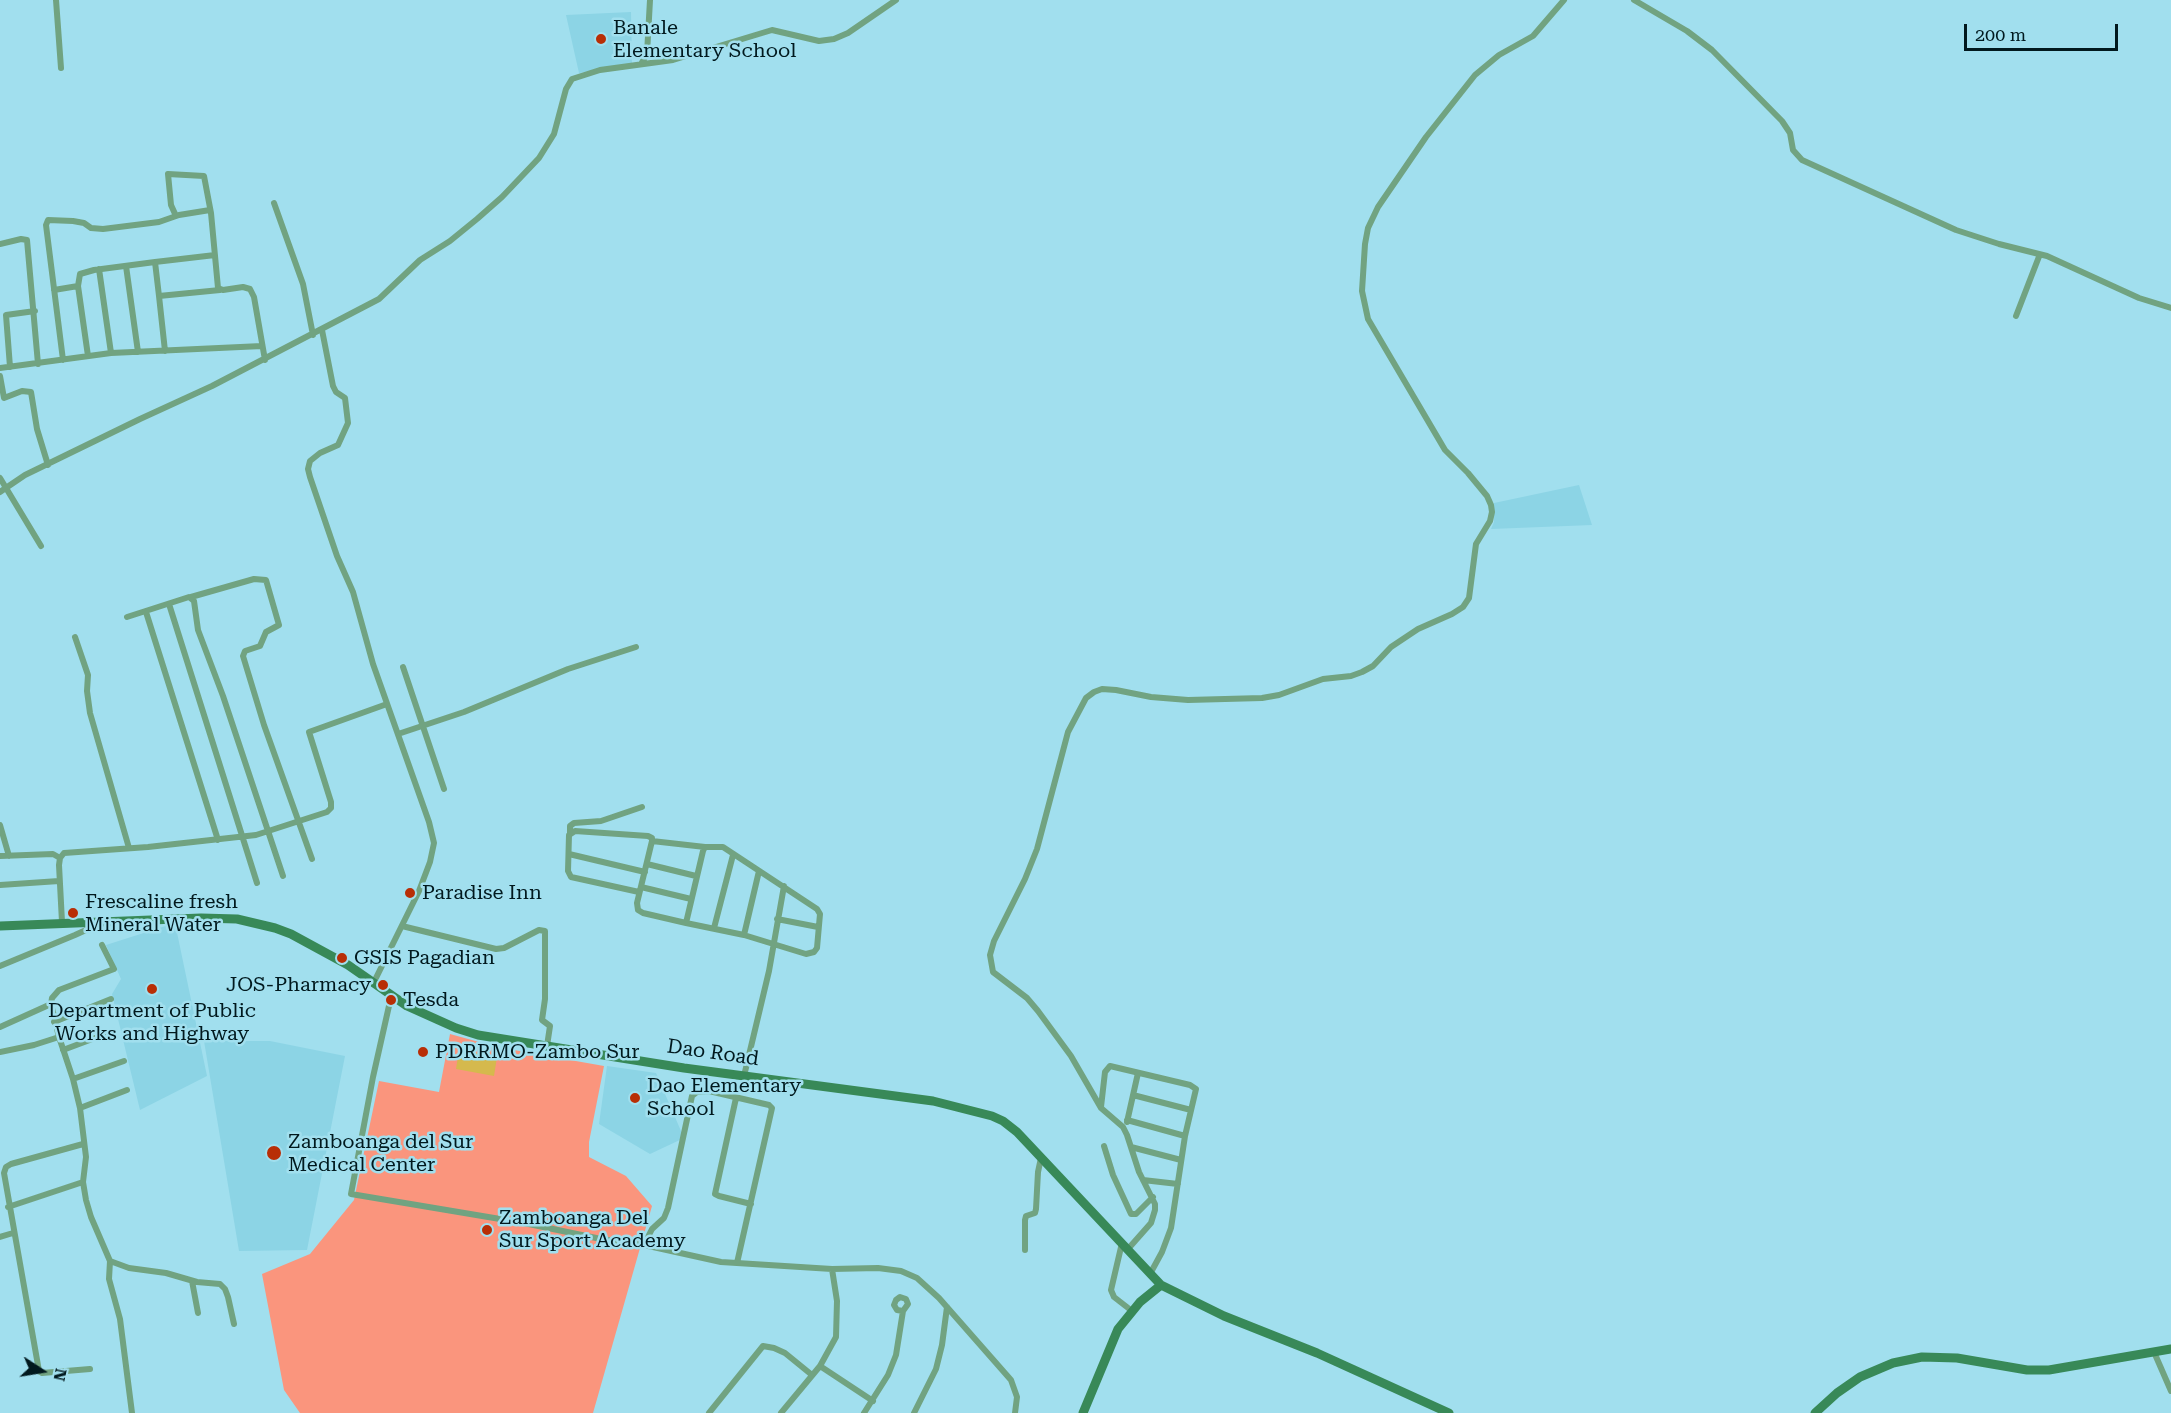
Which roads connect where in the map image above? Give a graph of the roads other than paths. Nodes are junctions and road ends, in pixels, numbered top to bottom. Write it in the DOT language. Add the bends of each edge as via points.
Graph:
graph roads {
  1 [pos="56,0"];
  2 [pos="650,0"];
  3 [pos="896,0"];
  4 [pos="1564,0"];
  5 [pos="1634,0"];
  6 [pos="641,64"];
  7 [pos="61,68"];
  8 [pos="274,203"];
  9 [pos="210,210"];
  10 [pos="176,216"];
  11 [pos="0,244"];
  12 [pos="2040,254"];
  13 [pos="215,255"];
  14 [pos="155,262"];
  15 [pos="126,266"];
  16 [pos="99,269"];
  17 [pos="78,286"];
  18 [pos="54,290"];
  19 [pos="220,290"];
  20 [pos="159,296"];
  21 [pos="2171,308"];
  22 [pos="34,311"];
  23 [pos="2016,316"];
  24 [pos="322,330"];
  25 [pos="313,335"];
  26 [pos="262,346"];
  27 [pos="165,351"];
  28 [pos="138,352"];
  29 [pos="111,353"];
  30 [pos="88,356"];
  31 [pos="63,360"];
  32 [pos="265,360"];
  33 [pos="38,364"];
  34 [pos="10,367"];
  35 [pos="0,368"];
  36 [pos="0,376"];
  37 [pos="48,465"];
  38 [pos="0,478"];
  39 [pos="3,490"];
  40 [pos="41,546"];
  41 [pos="191,597"];
  42 [pos="169,604"];
  43 [pos="146,612"];
  44 [pos="127,617"];
  45 [pos="75,637"];
  46 [pos="636,647"];
  47 [pos="404,667"];
  48 [pos="387,704"];
  49 [pos="424,726"];
  50 [pos="398,734"];
  51 [pos="444,789"];
  52 [pos="642,807"];
  53 [pos="297,823"];
  54 [pos="0,825"];
  55 [pos="267,832"];
  56 [pos="570,833"];
  57 [pos="242,837"];
  58 [pos="218,840"];
  59 [pos="652,841"];
  60 [pos="705,847"];
  61 [pos="129,848"];
  62 [pos="569,854"];
  63 [pos="733,855"];
  64 [pos="0,856"];
  65 [pos="9,856"];
  66 [pos="60,858"];
  67 [pos="312,859"];
  68 [pos="647,864"];
  69 [pos="759,871"];
  70 [pos="645,872"];
  71 [pos="283,876"];
  72 [pos="696,876"];
  73 [pos="59,881"];
  74 [pos="257,883"];
  75 [pos="0,885"];
  76 [pos="784,886"];
  77 [pos="640,890"];
  78 [pos="691,899"];
  79 [pos="777,919"];
  80 [pos="93,921"];
  81 [pos="62,922"];
  82 [pos="686,923"];
  83 [pos="0,926"];
  84 [pos="402,926"];
  85 [pos="818,927"];
  86 [pos="714,928"];
  87 [pos="744,935"];
  88 [pos="773,944"];
  89 [pos="102,945"];
  90 [pos="0,966"];
  91 [pos="373,984"];
  92 [pos="391,997"];
  93 [pos="111,999"];
  94 [pos="51,1004"];
  95 [pos="54,1022"];
  96 [pos="0,1027"];
  97 [pos="103,1035"];
  98 [pos="58,1037"];
  99 [pos="547,1046"];
  100 [pos="63,1050"];
  101 [pos="0,1052"];
  102 [pos="124,1061"];
  103 [pos="1138,1072"];
  104 [pos="744,1076"];
  105 [pos="73,1079"];
  106 [pos="127,1090"];
  107 [pos="1133,1095"];
  108 [pos="736,1098"];
  109 [pos="80,1108"];
  110 [pos="1101,1108"];
  111 [pos="1191,1110"];
  112 [pos="1127,1120"];
  113 [pos="1125,1131"];
  114 [pos="1185,1136"];
  115 [pos="83,1144"];
  116 [pos="1104,1146"];
  117 [pos="1131,1147"];
  118 [pos="1041,1158"];
  119 [pos="1181,1160"];
  120 [pos="1143,1180"];
  121 [pos="83,1182"];
  122 [pos="1178,1184"];
  123 [pos="1152,1197"];
  124 [pos="751,1204"];
  125 [pos="9,1207"];
  126 [pos="13,1233"];
  127 [pos="0,1237"];
  128 [pos="644,1245"];
  129 [pos="1125,1246"];
  130 [pos="1025,1250"];
  131 [pos="110,1261"];
  132 [pos="736,1263"];
  133 [pos="832,1269"];
  134 [pos="1150,1274"];
  135 [pos="192,1281"];
  136 [pos="1161,1285"];
  137 [pos="947,1307"];
  138 [pos="903,1311"];
  139 [pos="1132,1311"];
  140 [pos="198,1313"];
  141 [pos="234,1324"];
  142 [pos="2171,1349"];
  143 [pos="2154,1352"];
  144 [pos="820,1366"];
  145 [pos="90,1369"];
  146 [pos="812,1375"];
  147 [pos="2171,1391"];
  148 [pos="873,1401"];
  149 [pos="132,1413"];
  150 [pos="709,1413"];
  151 [pos="781,1413"];
  152 [pos="864,1413"];
  153 [pos="914,1413"];
  154 [pos="1015,1413"];
  155 [pos="1083,1413"];
  156 [pos="1449,1413"];
  157 [pos="1815,1413"];
  1 -- 7 [label="street"];
  2 -- 6 [label="street" via="647,57"];
  3 -- 6 [label="street" via="834,39 819,41 772,30 672,60"];
  4 -- 110 [label="street" via="1533,36 1499,54 1475,75 1378,207 1365,244 1362,291 1368,319 1445,450 1491,505 1490,521 1476,544 1472,587 1463,607 1418,628 1373,666 1351,676 1323,679 1279,695 1242,699 1168,699 1102,689 1086,698 1068,732 1037,849 994,941 990,965 1038,1011 1071,1056"];
  5 -- 12 [label="street" via="1687,31 1712,51 1782,121 1790,133 1792,150 1802,160 1956,230"];
  6 -- 24 [label="street" via="572,79 554,134 539,158 510,189 460,233 412,267 379,299"];
  8 -- 25 [label="street" via="303,284"];
  9 -- 10 [label="street"];
  9 -- 10 [label="street" via="204,176 169,173 171,205"];
  9 -- 13 [label="street"];
  10 -- 18 [label="street" via="144,225 103,229 73,221 48,220"];
  11 -- 22 [label="street" via="27,239"];
  12 -- 21 [label="street"];
  12 -- 23 [label="street"];
  13 -- 14 [label="street"];
  13 -- 19 [label="street"];
  14 -- 15 [label="street"];
  14 -- 20 [label="street"];
  15 -- 16 [label="street"];
  15 -- 28 [label="street"];
  16 -- 17 [label="street" via="80,274"];
  16 -- 29 [label="street"];
  17 -- 18 [label="street"];
  17 -- 30 [label="street"];
  18 -- 31 [label="street"];
  19 -- 20 [label="street"];
  19 -- 26 [label="street" via="250,289"];
  20 -- 27 [label="street"];
  22 -- 33 [label="street"];
  22 -- 34 [label="street" via="6,315"];
  24 -- 25 [label="street"];
  24 -- 48 [label="street" via="333,386 345,398 348,423 338,445 315,456 308,465 309,472 353,592"];
  25 -- 32 [label="street"];
  26 -- 27 [label="street"];
  26 -- 32 [label="street"];
  27 -- 28 [label="street"];
  28 -- 29 [label="street"];
  29 -- 30 [label="street"];
  30 -- 31 [label="street"];
  31 -- 33 [label="street"];
  32 -- 37 [label="street"];
  33 -- 34 [label="street"];
  34 -- 35 [label="street"];
  36 -- 37 [label="street" via="4,398 31,392"];
  37 -- 39 [label="street"];
  38 -- 39 [label="street"];
  39 -- 40 [label="street"];
  41 -- 42 [label="street"];
  41 -- 53 [label="street" via="261,578 268,584 279,625 264,634 260,646 245,651 243,656"];
  41 -- 55 [label="street" via="198,630"];
  42 -- 43 [label="street"];
  42 -- 57 [label="street"];
  43 -- 44 [label="street"];
  43 -- 58 [label="street"];
  45 -- 61 [label="street" via="88,675 90,713"];
  46 -- 49 [label="street" via="568,669"];
  47 -- 49 [label="street"];
  48 -- 50 [label="street"];
  48 -- 53 [label="street" via="310,730 331,808"];
  49 -- 50 [label="street"];
  49 -- 51 [label="street"];
  50 -- 84 [label="street" via="434,843 430,862"];
  52 -- 56 [label="street" via="601,821 574,823"];
  53 -- 55 [label="street"];
  53 -- 67 [label="street"];
  54 -- 65 [label="street"];
  55 -- 57 [label="street"];
  55 -- 71 [label="street"];
  56 -- 59 [label="street" via="648,836"];
  56 -- 62 [label="street"];
  57 -- 58 [label="street"];
  57 -- 74 [label="street"];
  58 -- 61 [label="street"];
  59 -- 60 [label="street"];
  59 -- 68 [label="street"];
  60 -- 63 [label="street" via="728,848"];
  60 -- 72 [label="street"];
  61 -- 66 [label="street" via="66,852"];
  62 -- 70 [label="street"];
  62 -- 77 [label="street" via="571,877"];
  63 -- 69 [label="street"];
  63 -- 86 [label="street"];
  64 -- 65 [label="street"];
  65 -- 66 [label="street" via="53,854"];
  66 -- 73 [label="street"];
  68 -- 70 [label="street"];
  68 -- 72 [label="street"];
  69 -- 76 [label="street"];
  69 -- 87 [label="street"];
  70 -- 77 [label="street"];
  72 -- 78 [label="street"];
  73 -- 75 [label="street"];
  73 -- 81 [label="street"];
  76 -- 79 [label="street"];
  76 -- 85 [label="street" via="819,912"];
  77 -- 78 [label="street"];
  77 -- 82 [label="street" via="640,912"];
  78 -- 82 [label="street"];
  79 -- 85 [label="street"];
  79 -- 88 [label="street"];
  80 -- 81 [label="street, Dao Road"];
  80 -- 90 [label="street" via="75,935"];
  80 -- 91 [label="street, Dao Road" via="221,918 252,922 311,944"];
  81 -- 83 [label="street, Dao Road"];
  82 -- 86 [label="street"];
  84 -- 91 [label="street"];
  84 -- 99 [label="street" via="495,949 545,931 542,1020 550,1026"];
  85 -- 88 [label="street" via="814,952 806,954"];
  86 -- 87 [label="street"];
  87 -- 88 [label="street"];
  88 -- 104 [label="street"];
  89 -- 94 [label="street" via="114,969 59,990"];
  91 -- 92 [label="street, Dao Road"];
  92 -- 99 [label="street, Dao Road" via="456,1028 486,1037"];
  92 -- 128 [label="street" via="351,1194"];
  93 -- 95 [label="street"];
  94 -- 95 [label="street"];
  94 -- 96 [label="street"];
  95 -- 98 [label="street"];
  97 -- 100 [label="street"];
  98 -- 100 [label="street"];
  98 -- 101 [label="street"];
  99 -- 104 [label="street, Dao Road"];
  100 -- 105 [label="street"];
  102 -- 105 [label="street"];
  103 -- 107 [label="street"];
  103 -- 110 [label="street" via="1108,1066"];
  103 -- 111 [label="street" via="1194,1086"];
  104 -- 118 [label="street, Dao Road" via="933,1101 975,1111 1004,1122"];
  105 -- 109 [label="street"];
  106 -- 109 [label="street"];
  107 -- 111 [label="street"];
  107 -- 112 [label="street"];
  108 -- 124 [label="street" via="715,1194"];
  108 -- 124 [label="street" via="769,1104 772,1108"];
  108 -- 128 [label="street" via="702,1091 692,1096 668,1208"];
  109 -- 115 [label="street"];
  110 -- 113 [label="street"];
  111 -- 114 [label="street"];
  112 -- 113 [label="street"];
  112 -- 114 [label="street"];
  113 -- 117 [label="street"];
  114 -- 119 [label="street"];
  115 -- 121 [label="street"];
  115 -- 125 [label="street" via="6,1167"];
  116 -- 123 [label="street" via="1131,1214 1136,1214"];
  117 -- 119 [label="street"];
  117 -- 120 [label="street"];
  118 -- 129 [label="street, Dao Road"];
  118 -- 130 [label="street" via="1036,1211 1025,1217"];
  119 -- 122 [label="street"];
  120 -- 122 [label="street"];
  120 -- 123 [label="street"];
  121 -- 125 [label="street"];
  121 -- 131 [label="street" via="91,1217"];
  122 -- 134 [label="street" via="1169,1235"];
  123 -- 129 [label="street" via="1154,1217"];
  124 -- 132 [label="street"];
  125 -- 126 [label="street"];
  126 -- 127 [label="street"];
  126 -- 145 [label="street" via="39,1371"];
  128 -- 132 [label="street"];
  129 -- 134 [label="street, Dao Road"];
  129 -- 139 [label="street" via="1111,1290"];
  131 -- 135 [label="street"];
  131 -- 149 [label="street" via="109,1279 120,1319"];
  132 -- 133 [label="street"];
  133 -- 137 [label="street" via="901,1271 925,1284"];
  133 -- 144 [label="street" via="837,1330"];
  134 -- 136 [label="street, Dao Road"];
  135 -- 140 [label="street"];
  135 -- 141 [label="street" via="223,1287"];
  136 -- 139 [label="street"];
  136 -- 156 [label="street, Dao Road"];
  137 -- 153 [label="street" via="936,1369"];
  137 -- 154 [label="street" via="1011,1380 1017,1397"];
  138 -- 148 [label="street" via="892,1366"];
  139 -- 155 [label="street" via="1118,1329"];
  142 -- 143 [label="street"];
  143 -- 147 [label="street"];
  143 -- 157 [label="street" via="2034,1370 1950,1357 1922,1357 1893,1363 1860,1377"];
  144 -- 146 [label="street"];
  144 -- 148 [label="street"];
  146 -- 150 [label="street" via="785,1353 763,1346"];
  146 -- 151 [label="street"];
  148 -- 152 [label="street"];
}
